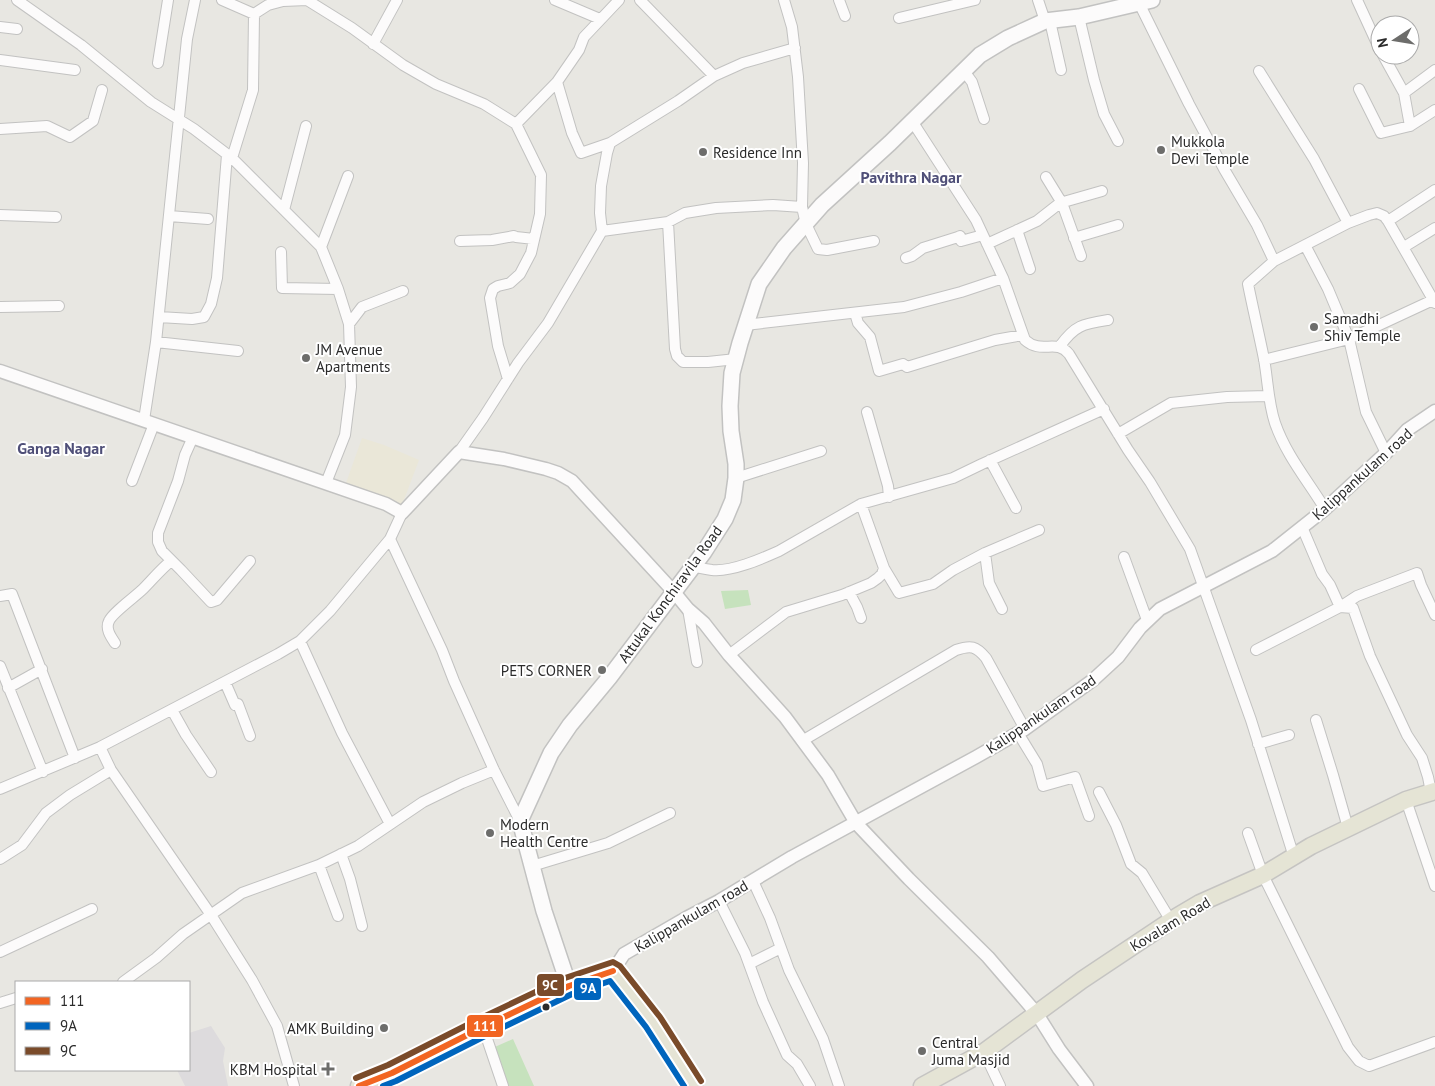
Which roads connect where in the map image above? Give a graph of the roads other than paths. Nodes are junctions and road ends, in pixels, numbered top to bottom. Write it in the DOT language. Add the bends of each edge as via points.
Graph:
graph roads {
  1 [pos="18,0"];
  2 [pos="168,0"];
  3 [pos="195,0"];
  4 [pos="222,0"];
  5 [pos="397,0"];
  6 [pos="555,0"];
  7 [pos="619,0"];
  8 [pos="640,0"];
  9 [pos="784,0"];
  10 [pos="839,0"];
  11 [pos="975,0"];
  12 [pos="1038,0"];
  13 [pos="1357,0"];
  14 [pos="283,1"];
  15 [pos="1146,1"];
  16 [pos="266,3"];
  17 [pos="254,14"];
  18 [pos="845,16"];
  19 [pos="1079,17"];
  20 [pos="899,18"];
  21 [pos="600,19"];
  22 [pos="1047,21"];
  23 [pos="0,27"];
  24 [pos="1370,28"];
  25 [pos="17,29"];
  26 [pos="373,44"];
  27 [pos="795,48"];
  28 [pos="0,60"];
  29 [pos="158,63"];
  30 [pos="1388,65"];
  31 [pos="75,70"];
  32 [pos="1061,70"];
  33 [pos="1435,70"];
  34 [pos="964,71"];
  35 [pos="1259,71"];
  36 [pos="714,76"];
  37 [pos="557,82"];
  38 [pos="1360,89"];
  39 [pos="102,90"];
  40 [pos="1404,93"];
  41 [pos="1435,110"];
  42 [pos="178,120"];
  43 [pos="984,120"];
  44 [pos="912,121"];
  45 [pos="516,124"];
  46 [pos="306,126"];
  47 [pos="1410,126"];
  48 [pos="0,129"];
  49 [pos="1118,141"];
  50 [pos="610,143"];
  51 [pos="230,157"];
  52 [pos="348,176"];
  53 [pos="1046,177"];
  54 [pos="1435,190"];
  55 [pos="1102,191"];
  56 [pos="1062,203"];
  57 [pos="802,207"];
  58 [pos="284,210"];
  59 [pos="0,215"];
  60 [pos="169,216"];
  61 [pos="56,217"];
  62 [pos="208,219"];
  63 [pos="1388,221"];
  64 [pos="668,222"];
  65 [pos="1348,223"];
  66 [pos="806,224"];
  67 [pos="1118,225"];
  68 [pos="1435,228"];
  69 [pos="1017,230"];
  70 [pos="602,231"];
  71 [pos="1074,238"];
  72 [pos="985,239"];
  73 [pos="534,240"];
  74 [pos="460,241"];
  75 [pos="874,241"];
  76 [pos="1305,245"];
  77 [pos="321,247"];
  78 [pos="1404,247"];
  79 [pos="281,252"];
  80 [pos="1081,256"];
  81 [pos="906,258"];
  82 [pos="1274,261"];
  83 [pos="1030,269"];
  84 [pos="1003,278"];
  85 [pos="338,289"];
  86 [pos="404,291"];
  87 [pos="1434,302"];
  88 [pos="0,306"];
  89 [pos="59,306"];
  90 [pos="855,312"];
  91 [pos="159,317"];
  92 [pos="1108,320"];
  93 [pos="348,324"];
  94 [pos="745,325"];
  95 [pos="1023,335"];
  96 [pos="1348,339"];
  97 [pos="156,342"];
  98 [pos="1060,346"];
  99 [pos="238,351"];
  100 [pos="736,359"];
  101 [pos="1264,360"];
  102 [pos="0,371"];
  103 [pos="508,379"];
  104 [pos="1268,396"];
  105 [pos="1104,409"];
  106 [pos="1435,411"];
  107 [pos="867,412"];
  108 [pos="149,422"];
  109 [pos="1118,434"];
  110 [pos="193,437"];
  111 [pos="821,451"];
  112 [pos="459,452"];
  113 [pos="1386,453"];
  114 [pos="990,460"];
  115 [pos="736,478"];
  116 [pos="132,481"];
  117 [pos="326,483"];
  118 [pos="889,497"];
  119 [pos="861,504"];
  120 [pos="1016,508"];
  121 [pos="1325,509"];
  122 [pos="402,513"];
  123 [pos="1302,528"];
  124 [pos="1039,530"];
  125 [pos="390,539"];
  126 [pos="985,552"];
  127 [pos="1124,557"];
  128 [pos="171,561"];
  129 [pos="250,561"];
  130 [pos="692,566"];
  131 [pos="884,568"];
  132 [pos="1204,586"];
  133 [pos="674,592"];
  134 [pos="849,592"];
  135 [pos="0,596"];
  136 [pos="1340,607"];
  137 [pos="1002,608"];
  138 [pos="688,609"];
  139 [pos="1435,615"];
  140 [pos="861,618"];
  141 [pos="1147,620"];
  142 [pos="300,641"];
  143 [pos="116,643"];
  144 [pos="1256,650"];
  145 [pos="729,655"];
  146 [pos="697,662"];
  147 [pos="0,666"];
  148 [pos="42,670"];
  149 [pos="225,682"];
  150 [pos="8,688"];
  151 [pos="172,710"];
  152 [pos="1316,720"];
  153 [pos="1021,731"];
  154 [pos="250,736"];
  155 [pos="1289,736"];
  156 [pos="802,741"];
  157 [pos="1258,744"];
  158 [pos="100,747"];
  159 [pos="75,758"];
  160 [pos="111,770"];
  161 [pos="494,770"];
  162 [pos="43,772"];
  163 [pos="211,772"];
  164 [pos="0,789"];
  165 [pos="1099,792"];
  166 [pos="1433,792"];
  167 [pos="1406,800"];
  168 [pos="670,813"];
  169 [pos="1089,816"];
  170 [pos="520,821"];
  171 [pos="856,823"];
  172 [pos="390,824"];
  173 [pos="1348,828"];
  174 [pos="1248,833"];
  175 [pos="341,854"];
  176 [pos="1294,857"];
  177 [pos="0,859"];
  178 [pos="319,865"];
  179 [pos="532,866"];
  180 [pos="1263,876"];
  181 [pos="753,881"];
  182 [pos="1435,886"];
  183 [pos="719,901"];
  184 [pos="92,910"];
  185 [pos="211,915"];
  186 [pos="338,916"];
  187 [pos="1171,921"];
  188 [pos="362,926"];
  189 [pos="781,948"];
  190 [pos="0,952"];
  191 [pos="749,964"];
  192 [pos="613,971"];
  193 [pos="124,981"];
  194 [pos="569,986"];
  195 [pos="15,998"];
  196 [pos="0,1003"];
  197 [pos="1037,1014"];
  198 [pos="482,1027"];
  199 [pos="1435,1042"];
  200 [pos="984,1052"];
  201 [pos="294,1086"];
  202 [pos="360,1086"];
  203 [pos="503,1086"];
  204 [pos="694,1086"];
  205 [pos="810,1086"];
  206 [pos="839,1086"];
  207 [pos="922,1086"];
  208 [pos="1000,1086"];
  209 [pos="1086,1086"];
  1 -- 42 [label="street"];
  2 -- 29 [label="street"];
  3 -- 42 [label="street"];
  4 -- 17 [label="street"];
  5 -- 26 [label="street"];
  6 -- 21 [label="street"];
  7 -- 21 [label="street"];
  8 -- 36 [label="street"];
  9 -- 27 [label="street"];
  10 -- 18 [label="street"];
  11 -- 20 [label="street"];
  12 -- 22 [label="street"];
  13 -- 24 [label="street"];
  14 -- 16 [label="street"];
  14 -- 26 [label="street" via="307,0"];
  15 -- 19 [label="main road, Attukal Konchiravila Road"];
  15 -- 82 [label="street" via="1189,104"];
  16 -- 17 [label="street"];
  17 -- 51 [label="street" via="253,90"];
  19 -- 22 [label="main road, Attukal Konchiravila Road"];
  19 -- 49 [label="street" via="1104,114"];
  21 -- 37 [label="street" via="584,37"];
  22 -- 32 [label="street"];
  22 -- 34 [label="main road, Attukal Konchiravila Road" via="1008,38"];
  23 -- 25 [label="street"];
  26 -- 45 [label="street" via="428,79 484,104"];
  27 -- 36 [label="street" via="742,63"];
  27 -- 57 [label="street" via="803,163"];
  28 -- 31 [label="street"];
  30 -- 40 [label="street"];
  33 -- 40 [label="street"];
  34 -- 43 [label="street" via="972,82"];
  34 -- 44 [label="main road, Attukal Konchiravila Road"];
  35 -- 65 [label="street" via="1314,159"];
  36 -- 50 [label="street"];
  37 -- 45 [label="street"];
  37 -- 50 [label="street" via="581,153"];
  38 -- 47 [label="street" via="1380,133"];
  39 -- 48 [label="street" via="93,121 70,137 47,126"];
  40 -- 47 [label="street"];
  41 -- 47 [label="street"];
  42 -- 51 [label="street"];
  42 -- 60 [label="street"];
  44 -- 66 [label="main road, Attukal Konchiravila Road"];
  44 -- 72 [label="street"];
  45 -- 73 [label="street" via="541,175 540,214"];
  46 -- 58 [label="street"];
  50 -- 70 [label="street" via="601,186"];
  51 -- 58 [label="street"];
  51 -- 91 [label="street" via="217,278 211,304 204,317"];
  52 -- 77 [label="street"];
  53 -- 56 [label="street"];
  54 -- 63 [label="street"];
  55 -- 56 [label="street"];
  56 -- 69 [label="street" via="1037,221"];
  56 -- 71 [label="street"];
  57 -- 64 [label="street" via="716,208 685,213"];
  57 -- 66 [label="street"];
  58 -- 77 [label="street"];
  59 -- 61 [label="street"];
  60 -- 62 [label="street"];
  60 -- 91 [label="street"];
  63 -- 65 [label="street" via="1377,213"];
  63 -- 78 [label="street"];
  64 -- 70 [label="street"];
  64 -- 100 [label="street" via="677,356 683,362"];
  65 -- 76 [label="street"];
  66 -- 75 [label="street" via="818,249"];
  66 -- 94 [label="main road, Attukal Konchiravila Road" via="784,248 759,284"];
  67 -- 71 [label="street"];
  68 -- 78 [label="street"];
  69 -- 72 [label="street"];
  69 -- 83 [label="street"];
  70 -- 103 [label="street" via="548,323"];
  71 -- 80 [label="street"];
  72 -- 81 [label="street" via="962,241 958,236 923,248"];
  72 -- 84 [label="street"];
  73 -- 74 [label="street" via="514,236"];
  73 -- 103 [label="street" via="520,274 510,283 493,289 490,298 498,346"];
  76 -- 82 [label="street"];
  76 -- 96 [label="street" via="1328,289"];
  77 -- 85 [label="street"];
  78 -- 87 [label="street"];
  79 -- 85 [label="street" via="282,288"];
  82 -- 101 [label="street" via="1248,284"];
  84 -- 90 [label="street" via="904,307"];
  84 -- 95 [label="street"];
  85 -- 93 [label="street"];
  86 -- 93 [label="street" via="362,307"];
  87 -- 96 [label="street"];
  88 -- 89 [label="street"];
  90 -- 94 [label="street"];
  90 -- 95 [label="street" via="858,323 870,337 879,371 903,364 907,367 995,340"];
  91 -- 97 [label="street"];
  92 -- 98 [label="street" via="1085,324 1069,334"];
  93 -- 117 [label="street" via="351,387 345,435"];
  94 -- 100 [label="main road, Attukal Konchiravila Road"];
  95 -- 98 [label="street" via="1030,345 1038,348"];
  96 -- 101 [label="street"];
  96 -- 113 [label="street" via="1366,412"];
  97 -- 99 [label="street"];
  97 -- 108 [label="street"];
  98 -- 105 [label="street" via="1069,354"];
  100 -- 115 [label="main road, Attukal Konchiravila Road" via="730,406"];
  101 -- 104 [label="street"];
  102 -- 108 [label="street"];
  103 -- 112 [label="street"];
  104 -- 109 [label="street" via="1171,403"];
  104 -- 121 [label="street" via="1290,456"];
  105 -- 109 [label="street"];
  105 -- 114 [label="street"];
  106 -- 113 [label="street, Kalippankulam road" via="1407,430"];
  107 -- 118 [label="street"];
  108 -- 110 [label="street"];
  108 -- 116 [label="street"];
  109 -- 132 [label="street" via="1190,549"];
  110 -- 117 [label="street"];
  110 -- 128 [label="street" via="158,533 162,551"];
  111 -- 115 [label="street"];
  112 -- 122 [label="street"];
  112 -- 133 [label="street" via="546,469 572,481"];
  113 -- 121 [label="street, Kalippankulam road"];
  114 -- 118 [label="street" via="953,478"];
  114 -- 120 [label="street"];
  115 -- 130 [label="main road, Attukal Konchiravila Road" via="733,500 725,519"];
  117 -- 122 [label="street"];
  118 -- 119 [label="street"];
  119 -- 130 [label="street" via="780,551 738,567 713,570"];
  119 -- 131 [label="street"];
  121 -- 123 [label="street, Kalippankulam road"];
  122 -- 125 [label="street"];
  123 -- 132 [label="street, Kalippankulam road" via="1272,550"];
  123 -- 136 [label="street"];
  124 -- 126 [label="street"];
  125 -- 142 [label="street"];
  125 -- 161 [label="street"];
  126 -- 131 [label="street" via="933,584 899,593"];
  126 -- 137 [label="street" via="989,583"];
  127 -- 141 [label="street"];
  128 -- 129 [label="street" via="211,602 217,600"];
  128 -- 143 [label="street" via="108,622 110,636"];
  130 -- 133 [label="main road, Attukal Konchiravila Road"];
  131 -- 134 [label="street" via="871,583"];
  132 -- 141 [label="street, Kalippankulam road" via="1160,609"];
  132 -- 157 [label="street"];
  133 -- 138 [label="street"];
  133 -- 170 [label="main road, Attukal Konchiravila Road" via="551,752"];
  134 -- 140 [label="street"];
  134 -- 145 [label="street" via="786,612"];
  135 -- 148 [label="street" via="12,594"];
  136 -- 139 [label="street" via="1357,596 1417,573"];
  136 -- 144 [label="street"];
  136 -- 166 [label="street" via="1353,608 1370,656 1407,735 1422,758"];
  138 -- 145 [label="street" via="704,623"];
  138 -- 146 [label="street"];
  141 -- 153 [label="street, Kalippankulam road" via="1118,657 1093,680"];
  142 -- 149 [label="street"];
  142 -- 172 [label="street" via="342,733"];
  145 -- 156 [label="street" via="785,716"];
  147 -- 150 [label="street"];
  148 -- 150 [label="street"];
  148 -- 159 [label="street"];
  149 -- 151 [label="street"];
  149 -- 154 [label="street" via="235,705 238,704"];
  150 -- 162 [label="street"];
  151 -- 158 [label="street"];
  151 -- 163 [label="street"];
  152 -- 173 [label="street"];
  153 -- 156 [label="street" via="986,658 971,646 956,650"];
  153 -- 169 [label="street" via="1037,764 1043,786 1075,777"];
  153 -- 171 [label="street, Kalippankulam road"];
  155 -- 157 [label="street"];
  156 -- 171 [label="street" via="828,775"];
  157 -- 176 [label="street"];
  158 -- 159 [label="street"];
  158 -- 160 [label="street"];
  159 -- 162 [label="street"];
  160 -- 177 [label="street" via="46,813 22,845"];
  160 -- 185 [label="street"];
  161 -- 170 [label="street"];
  161 -- 172 [label="street" via="423,802"];
  162 -- 164 [label="street"];
  165 -- 187 [label="street" via="1131,864 1142,873"];
  166 -- 167 [label="main road, Kovalam Road"];
  167 -- 173 [label="main road, Kovalam Road"];
  167 -- 182 [label="street"];
  168 -- 179 [label="street" via="608,843"];
  170 -- 179 [label="main road"];
  171 -- 181 [label="street, Kalippankulam road"];
  171 -- 197 [label="street" via="988,957"];
  172 -- 175 [label="street"];
  173 -- 176 [label="main road, Kovalam Road"];
  174 -- 180 [label="street"];
  175 -- 178 [label="street"];
  175 -- 188 [label="street"];
  176 -- 180 [label="main road, Kovalam Road"];
  178 -- 185 [label="street" via="242,893"];
  178 -- 186 [label="street"];
  179 -- 194 [label="main road"];
  180 -- 187 [label="main road, Kovalam Road" via="1200,903"];
  180 -- 199 [label="street" via="1348,1047 1359,1061 1369,1066"];
  181 -- 183 [label="street, Kalippankulam road"];
  181 -- 189 [label="street"];
  183 -- 191 [label="street"];
  183 -- 192 [label="street, Kalippankulam road" via="624,954"];
  184 -- 190 [label="street"];
  185 -- 193 [label="street"];
  185 -- 201 [label="street" via="277,1026"];
  187 -- 197 [label="main road, Kovalam Road"];
  189 -- 191 [label="street"];
  189 -- 206 [label="street" via="823,1038"];
  191 -- 205 [label="street" via="787,1055 797,1064"];
  192 -- 194 [label="main road"];
  192 -- 204 [label="main road" via="653,1022"];
  194 -- 198 [label="main road"];
  195 -- 196 [label="street"];
  197 -- 200 [label="main road, Kovalam Road"];
  197 -- 209 [label="street"];
  198 -- 202 [label="main road"];
  198 -- 203 [label="street"];
  200 -- 207 [label="main road, Kovalam Road"];
  200 -- 208 [label="street"];
}
